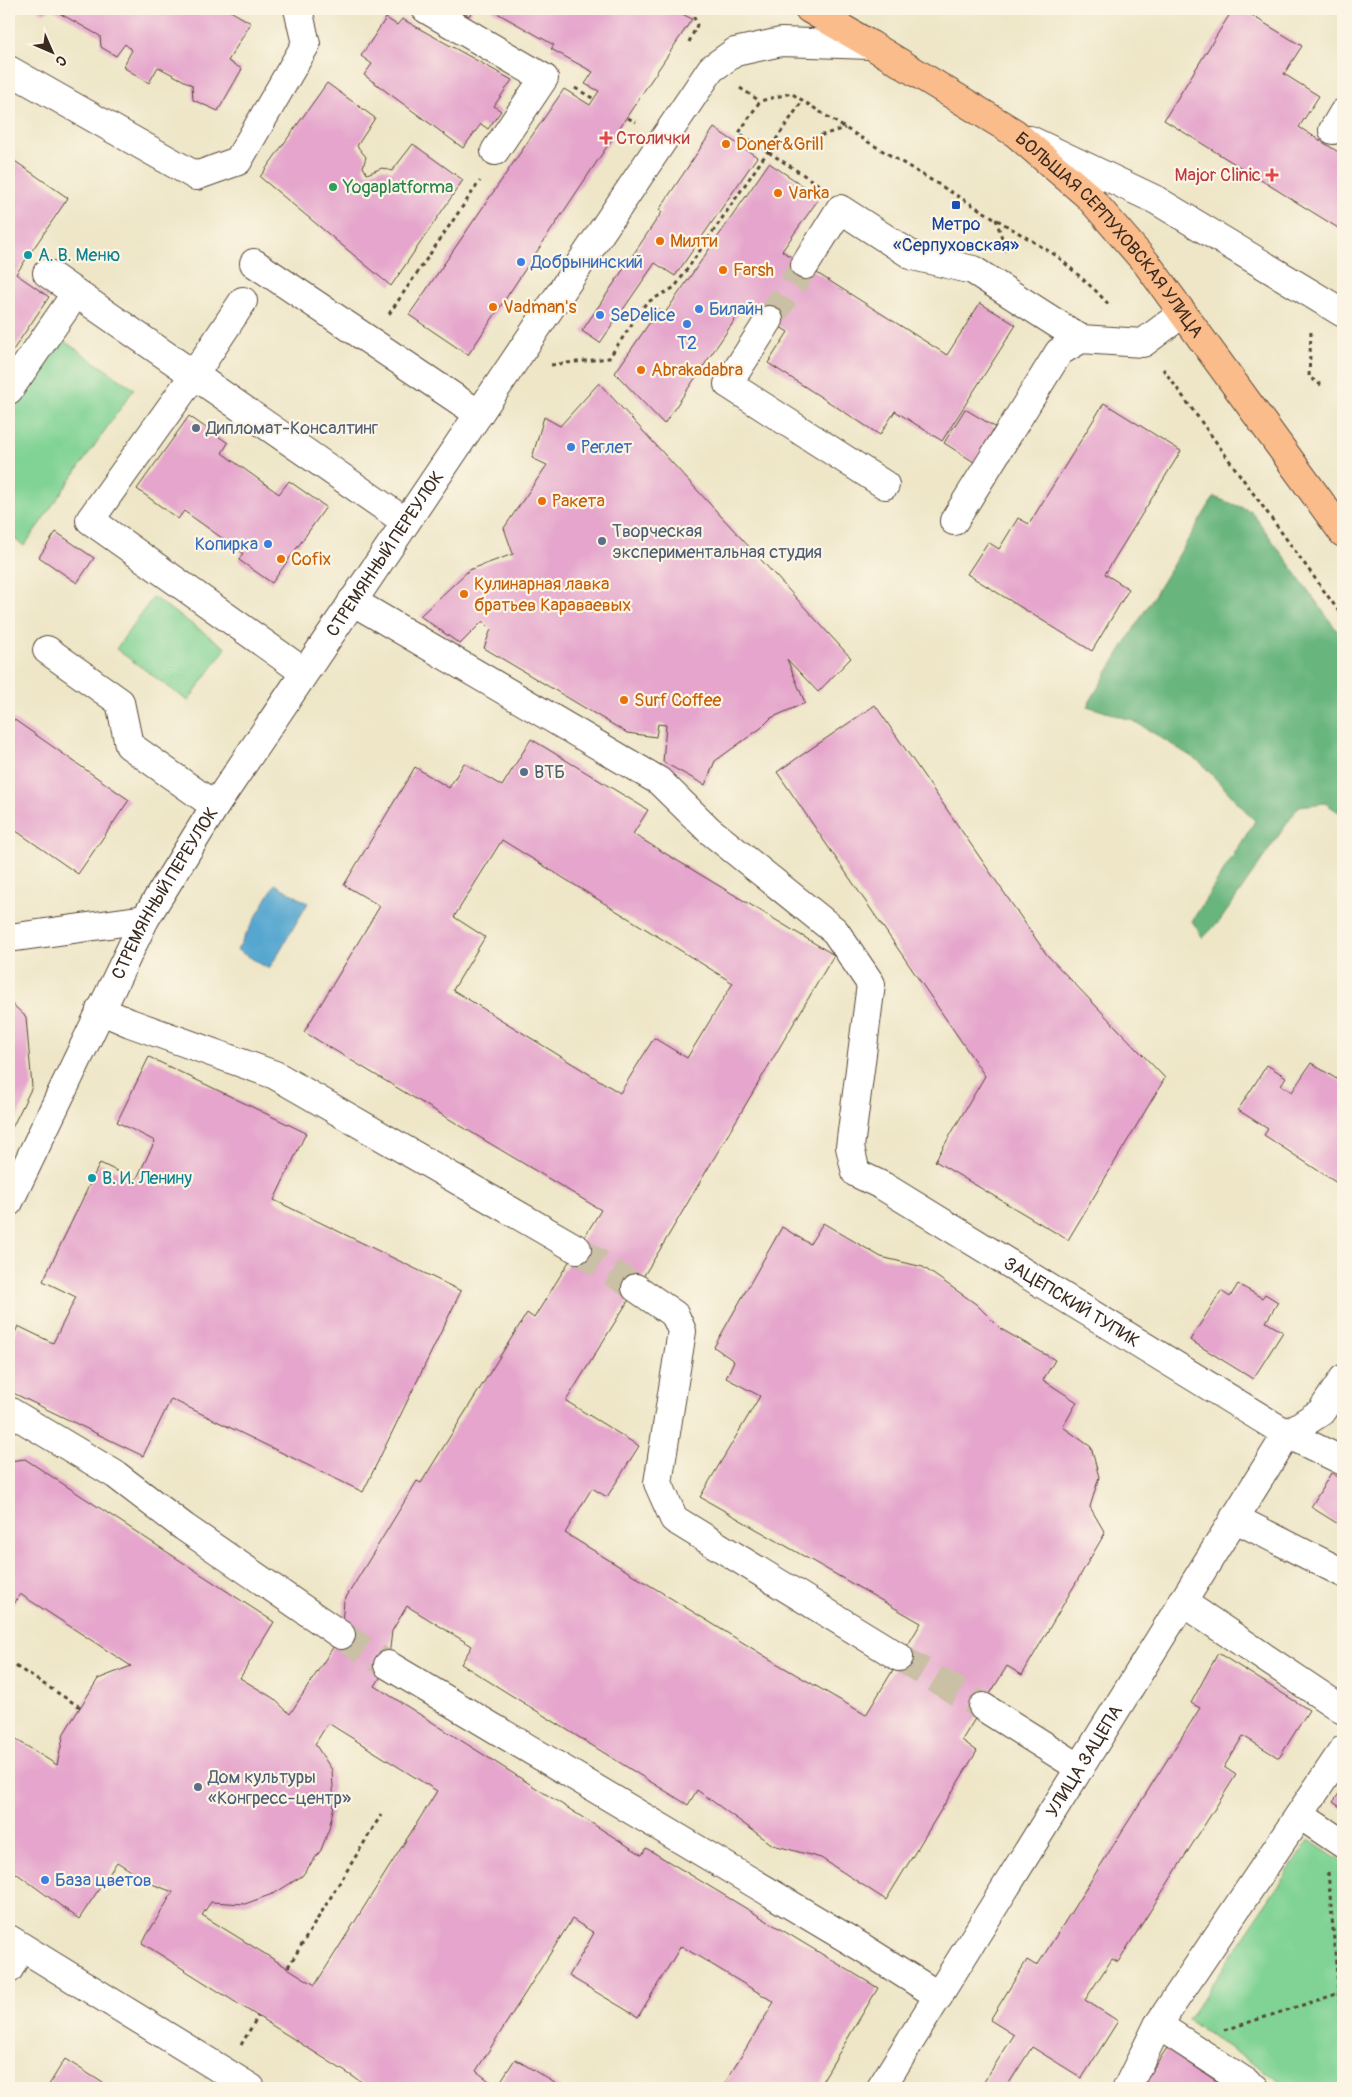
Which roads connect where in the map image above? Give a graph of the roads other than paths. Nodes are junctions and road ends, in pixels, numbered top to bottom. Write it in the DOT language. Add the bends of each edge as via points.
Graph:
graph roads {
  1 [pos="298,9"];
  2 [pos="426,9"];
  3 [pos="809,9"];
  4 [pos="871,45"];
  5 [pos="9,70"];
  6 [pos="1015,133"];
  7 [pos="495,151"];
  8 [pos="254,263"];
  9 [pos="805,264"];
  10 [pos="47,273"];
  11 [pos="76,292"];
  12 [pos="243,300"];
  13 [pos="1183,313"];
  14 [pos="1343,313"];
  15 [pos="769,320"];
  16 [pos="1081,339"];
  17 [pos="194,375"];
  18 [pos="9,390"];
  19 [pos="479,414"];
  20 [pos="885,484"];
  21 [pos="954,521"];
  22 [pos="406,522"];
  23 [pos="1343,533"];
  24 [pos="352,601"];
  25 [pos="47,650"];
  26 [pos="304,672"];
  27 [pos="215,806"];
  28 [pos="145,919"];
  29 [pos="9,938"];
  30 [pos="100,1010"];
  31 [pos="9,1202"];
  32 [pos="577,1249"];
  33 [pos="636,1288"];
  34 [pos="1343,1378"];
  35 [pos="9,1412"];
  36 [pos="1287,1434"];
  37 [pos="1343,1461"];
  38 [pos="1234,1518"];
  39 [pos="1343,1573"];
  40 [pos="1182,1602"];
  41 [pos="341,1635"];
  42 [pos="899,1657"];
  43 [pos="388,1665"];
  44 [pos="983,1707"];
  45 [pos="1343,1710"];
  46 [pos="1343,1750"];
  47 [pos="1080,1768"];
  48 [pos="1300,1815"];
  49 [pos="1334,1838"];
  50 [pos="13,1952"];
  51 [pos="939,1996"];
  52 [pos="1158,2025"];
  53 [pos="251,2088"];
  54 [pos="882,2088"];
  55 [pos="1127,2088"];
  56 [pos="1255,2088"];
  1 -- 5 [label="street" via="306,44 238,161 196,176"];
  2 -- 7 [label="street" via="544,78"];
  3 -- 4 [label="main road, БОЛЬШАЯ СЕРПУХОВСКАЯ УЛИЦА"];
  4 -- 6 [label="main road, БОЛЬШАЯ СЕРПУХОВСКАЯ УЛИЦА"];
  4 -- 19 [label="street, СТРЕМЯННЫЙ ПЕРЕУЛОК" via="781,42 735,52 711,69"];
  6 -- 13 [label="main road, БОЛЬШАЯ СЕРПУХОВСКАЯ УЛИЦА" via="1088,196 1148,264"];
  6 -- 14 [label="street" via="1156,200"];
  8 -- 19 [label="street"];
  9 -- 16 [label="street" via="840,209 914,256 972,270"];
  10 -- 11 [label="street"];
  11 -- 17 [label="street"];
  11 -- 18 [label="street"];
  12 -- 17 [label="street"];
  13 -- 16 [label="street" via="1143,342"];
  13 -- 23 [label="main road, БОЛЬШАЯ СЕРПУХОВСКАЯ УЛИЦА"];
  15 -- 20 [label="street" via="728,384"];
  16 -- 21 [label="street" via="1059,352"];
  17 -- 22 [label="street"];
  17 -- 26 [label="street" via="90,520"];
  19 -- 22 [label="street, СТРЕМЯННЫЙ ПЕРЕУЛОК"];
  22 -- 24 [label="street, СТРЕМЯННЫЙ ПЕРЕУЛОК"];
  24 -- 26 [label="street, СТРЕМЯННЫЙ ПЕРЕУЛОК"];
  24 -- 36 [label="street, ЗАЦЕПСКИЙ ТУПИК" via="659,781 709,830 836,931 872,984 850,1147 856,1173 883,1186"];
  25 -- 27 [label="street" via="120,702 129,745"];
  26 -- 27 [label="street, СТРЕМЯННЫЙ ПЕРЕУЛОК"];
  27 -- 28 [label="street, СТРЕМЯННЫЙ ПЕРЕУЛОК"];
  28 -- 29 [label="street"];
  28 -- 30 [label="street, СТРЕМЯННЫЙ ПЕРЕУЛОК"];
  30 -- 31 [label="street, СТРЕМЯННЫЙ ПЕРЕУЛОК"];
  30 -- 32 [label="street" via="275,1075"];
  33 -- 42 [label="street" via="676,1316 682,1331 658,1483 674,1519"];
  34 -- 36 [label="street" via="1321,1412"];
  35 -- 41 [label="street" via="116,1475 184,1527"];
  36 -- 37 [label="street, ЗАЦЕПСКИЙ ТУПИК"];
  36 -- 38 [label="street, УЛИЦА ЗАЦЕПА"];
  38 -- 39 [label="street"];
  38 -- 40 [label="street, УЛИЦА ЗАЦЕПА"];
  40 -- 45 [label="street"];
  40 -- 47 [label="street, УЛИЦА ЗАЦЕПА"];
  43 -- 51 [label="street"];
  44 -- 47 [label="street"];
  46 -- 48 [label="street"];
  47 -- 51 [label="street, УЛИЦА ЗАЦЕПА"];
  48 -- 49 [label="street"];
  48 -- 52 [label="street"];
  50 -- 53 [label="street"];
  51 -- 54 [label="street, УЛИЦА ЗАЦЕПА"];
  52 -- 55 [label="street"];
  52 -- 56 [label="street"];
}
